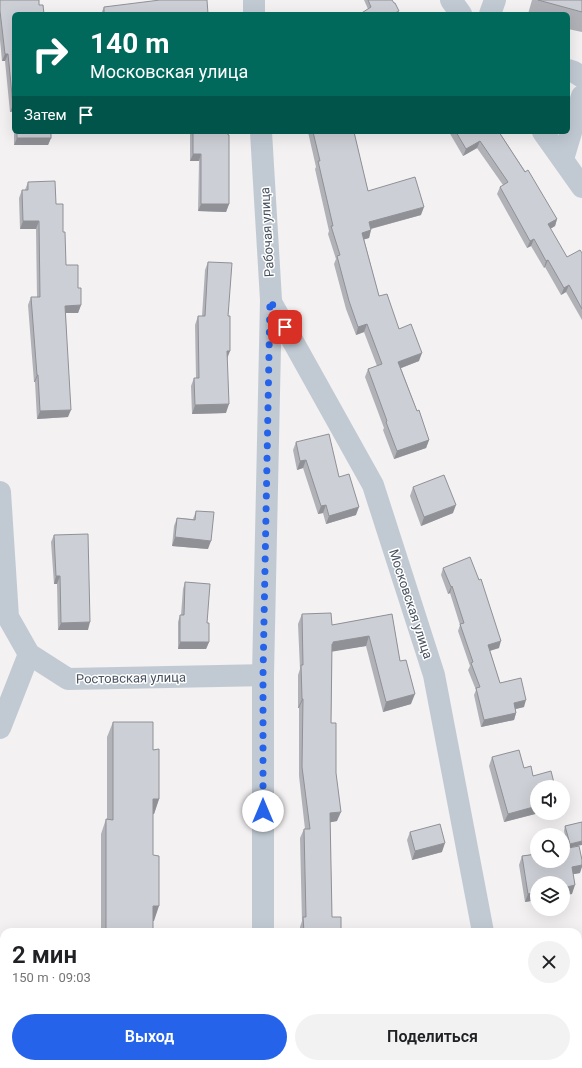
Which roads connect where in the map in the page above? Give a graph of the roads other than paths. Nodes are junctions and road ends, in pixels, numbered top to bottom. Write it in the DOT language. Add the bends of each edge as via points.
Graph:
graph roads {
  1 [pos="254,0"];
  2 [pos="451,0"];
  3 [pos="495,0"];
  4 [pos="254,12"];
  5 [pos="460,12"];
  6 [pos="491,12"];
  7 [pos="570,71"];
  8 [pos="582,77"];
  9 [pos="582,96"];
  10 [pos="261,134"];
  11 [pos="545,134"];
  12 [pos="575,174"];
  13 [pos="270,300"];
  14 [pos="0,492"];
  15 [pos="29,654"];
  16 [pos="263,675"];
  17 [pos="0,728"];
  18 [pos="263,928"];
  19 [pos="482,928"];
  1 -- 4 [label="street"];
  2 -- 5 [label="street"];
  3 -- 6 [label="street"];
  7 -- 8 [label="street"];
  9 -- 12 [label="street"];
  10 -- 13 [label="street, Рабочая улица"];
  11 -- 12 [label="street"];
  13 -- 16 [label="street, Рабочая улица"];
  13 -- 19 [label="street, Московская улица" via="373,485 434,675"];
  14 -- 15 [label="street, Ростовская улица" via="8,617"];
  15 -- 16 [label="street, Ростовская улица" via="68,679"];
  15 -- 17 [label="street"];
  16 -- 18 [label="street, Рабочая улица"];
}
